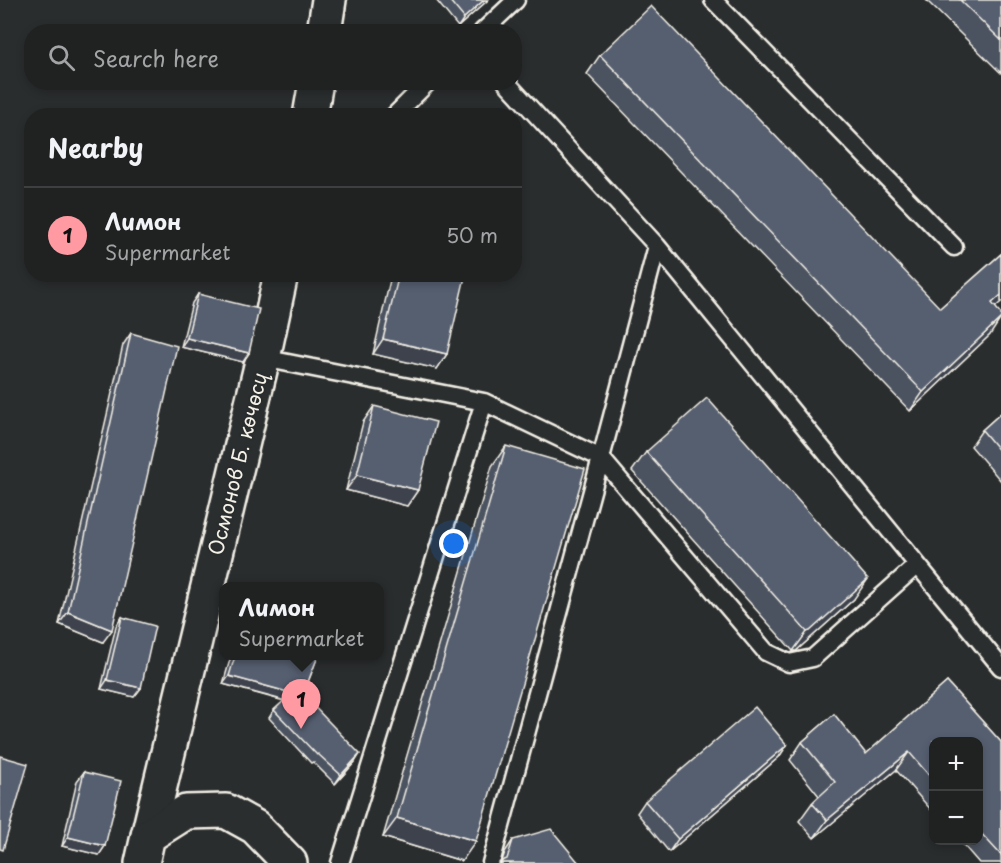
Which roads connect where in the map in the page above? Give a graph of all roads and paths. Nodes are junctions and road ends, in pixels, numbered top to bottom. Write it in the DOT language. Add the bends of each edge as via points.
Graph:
graph roads {
  1 [pos="329,0"];
  2 [pos="516,0"];
  3 [pos="713,0"];
  4 [pos="325,24"];
  5 [pos="490,24"];
  6 [pos="315,90"];
  7 [pos="420,90"];
  8 [pos="513,90"];
  9 [pos="311,108"];
  10 [pos="402,108"];
  11 [pos="657,246"];
  12 [pos="954,247"];
  13 [pos="279,282"];
  14 [pos="263,358"];
  15 [pos="484,402"];
  16 [pos="601,458"];
  17 [pos="917,565"];
  18 [pos="1001,667"];
  19 [pos="145,849"];
  20 [pos="290,863"];
  21 [pos="340,863"];
  22 [pos="491,863"];
  1 -- 4 [label="street"];
  2 -- 5 [label="lane"];
  3 -- 12 [label="lane"];
  6 -- 9 [label="street"];
  7 -- 10 [label="lane"];
  8 -- 11 [label="lane"];
  11 -- 16 [label="lane"];
  11 -- 17 [label="lane"];
  13 -- 14 [label="street, Осмонов Б. көчөсү"];
  14 -- 15 [label="lane"];
  14 -- 19 [label="street, Осмонов Б. көчөсү"];
  15 -- 16 [label="lane"];
  15 -- 21 [label="lane"];
  16 -- 17 [label="lane" via="766,652 789,663 813,658"];
  16 -- 22 [label="lane"];
  17 -- 18 [label="lane"];
  19 -- 20 [label="street" via="186,812 226,811 255,827"];
}
